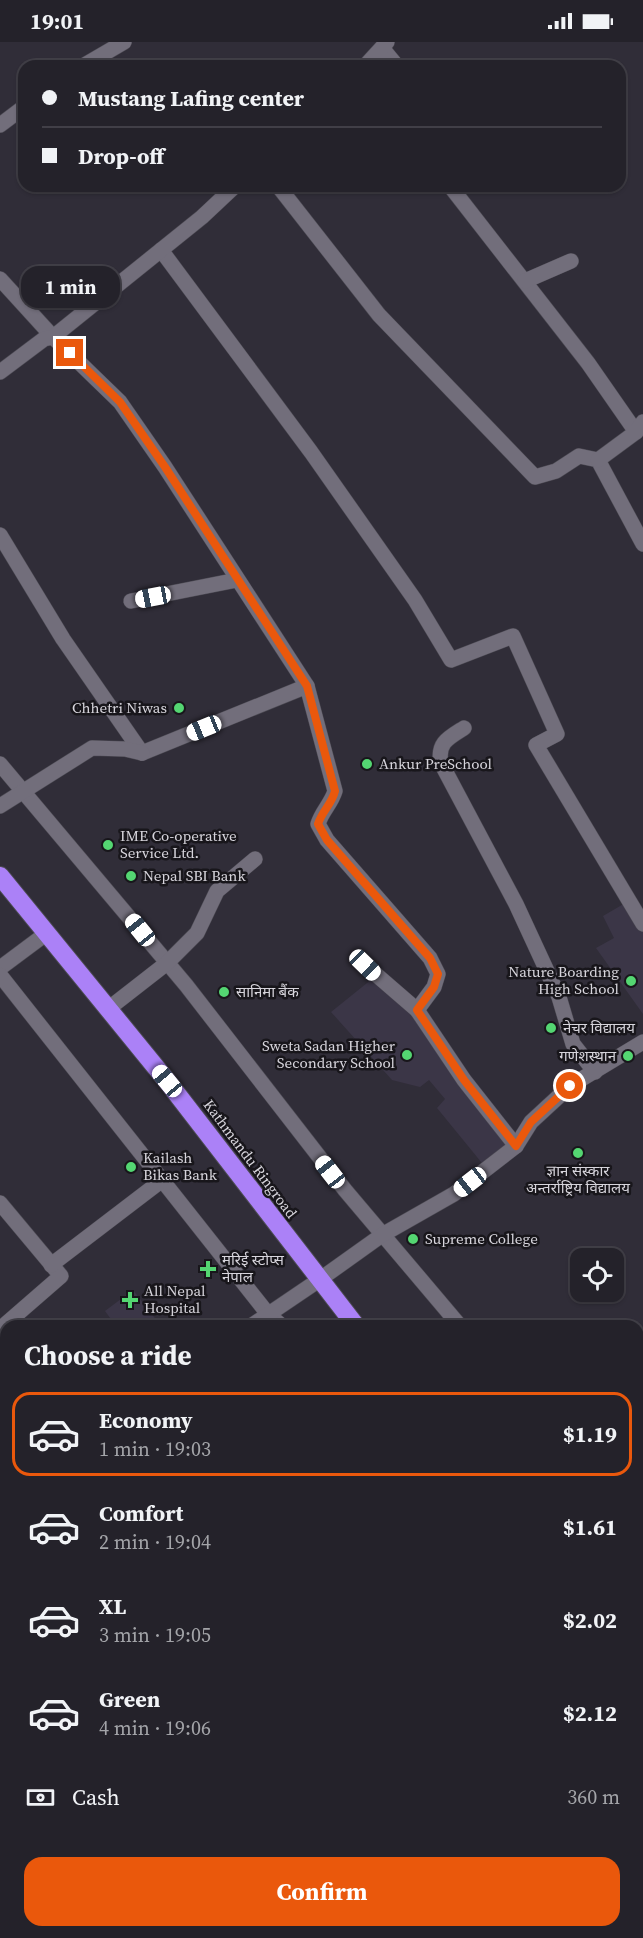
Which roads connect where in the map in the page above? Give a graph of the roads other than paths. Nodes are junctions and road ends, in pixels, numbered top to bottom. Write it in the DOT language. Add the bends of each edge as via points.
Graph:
graph roads {
  1 [pos="124,42"];
  2 [pos="385,46"];
  3 [pos="93,60"];
  4 [pos="371,60"];
  5 [pos="393,60"];
  6 [pos="18,112"];
  7 [pos="0,125"];
  8 [pos="228,192"];
  9 [pos="283,192"];
  10 [pos="455,192"];
  11 [pos="161,250"];
  12 [pos="571,261"];
  13 [pos="0,279"];
  14 [pos="525,281"];
  15 [pos="53,336"];
  16 [pos="0,372"];
  17 [pos="640,427"];
  18 [pos="598,460"];
  19 [pos="0,535"];
  20 [pos="643,544"];
  21 [pos="237,580"];
  22 [pos="131,601"];
  23 [pos="307,686"];
  24 [pos="464,728"];
  25 [pos="142,753"];
  26 [pos="0,764"];
  27 [pos="23,792"];
  28 [pos="0,806"];
  29 [pos="255,859"];
  30 [pos="0,876"];
  31 [pos="643,924"];
  32 [pos="46,933"];
  33 [pos="167,963"];
  34 [pos="365,965"];
  35 [pos="0,968"];
  36 [pos="0,975"];
  37 [pos="108,1009"];
  38 [pos="417,1010"];
  39 [pos="643,1042"];
  40 [pos="595,1072"];
  41 [pos="516,1146"];
  42 [pos="161,1181"];
  43 [pos="0,1205"];
  44 [pos="382,1235"];
  45 [pos="51,1265"];
  46 [pos="319,1280"];
  47 [pos="268,1314"];
  48 [pos="10,1320"];
  49 [pos="260,1320"];
  50 [pos="275,1320"];
  51 [pos="351,1320"];
  52 [pos="455,1320"];
  1 -- 3 [label="street"];
  2 -- 4 [label="street"];
  2 -- 5 [label="street"];
  6 -- 7 [label="street"];
  8 -- 11 [label="street"];
  9 -- 18 [label="street" via="379,315 535,477 556,471 579,456"];
  10 -- 14 [label="street"];
  11 -- 15 [label="street"];
  11 -- 31 [label="street" via="311,452 415,600 451,660 513,636 556,734 536,745"];
  12 -- 14 [label="street"];
  13 -- 15 [label="street"];
  14 -- 17 [label="street"];
  15 -- 16 [label="street"];
  15 -- 21 [label="street" via="120,402"];
  17 -- 18 [label="street"];
  18 -- 20 [label="street"];
  19 -- 25 [label="street" via="63,639"];
  21 -- 22 [label="street"];
  21 -- 23 [label="street"];
  23 -- 25 [label="street"];
  23 -- 38 [label="street" via="335,791 318,824 327,840 430,958 438,974 434,987"];
  24 -- 40 [label="street" via="443,742 439,752 441,763 516,904 559,997 573,1044"];
  25 -- 27 [label="street" via="92,748"];
  26 -- 27 [label="street"];
  27 -- 28 [label="street"];
  27 -- 33 [label="street"];
  29 -- 33 [label="street" via="218,891 197,933"];
  30 -- 32 [label="highway, Kathmandu Ringroad"];
  32 -- 35 [label="street"];
  32 -- 37 [label="highway, Kathmandu Ringroad"];
  33 -- 37 [label="street"];
  33 -- 44 [label="street"];
  34 -- 38 [label="street"];
  36 -- 42 [label="street" via="132,1139"];
  37 -- 46 [label="highway, Kathmandu Ringroad"];
  38 -- 41 [label="street" via="464,1080"];
  39 -- 40 [label="street"];
  40 -- 41 [label="street" via="570,1086 539,1115"];
  41 -- 44 [label="street" via="454,1194"];
  42 -- 45 [label="street"];
  42 -- 47 [label="street"];
  43 -- 45 [label="street"];
  44 -- 46 [label="street"];
  44 -- 52 [label="street"];
  45 -- 48 [label="street" via="61,1276"];
  46 -- 47 [label="street"];
  46 -- 51 [label="highway, Kathmandu Ringroad"];
  47 -- 49 [label="street"];
  47 -- 50 [label="street"];
}
